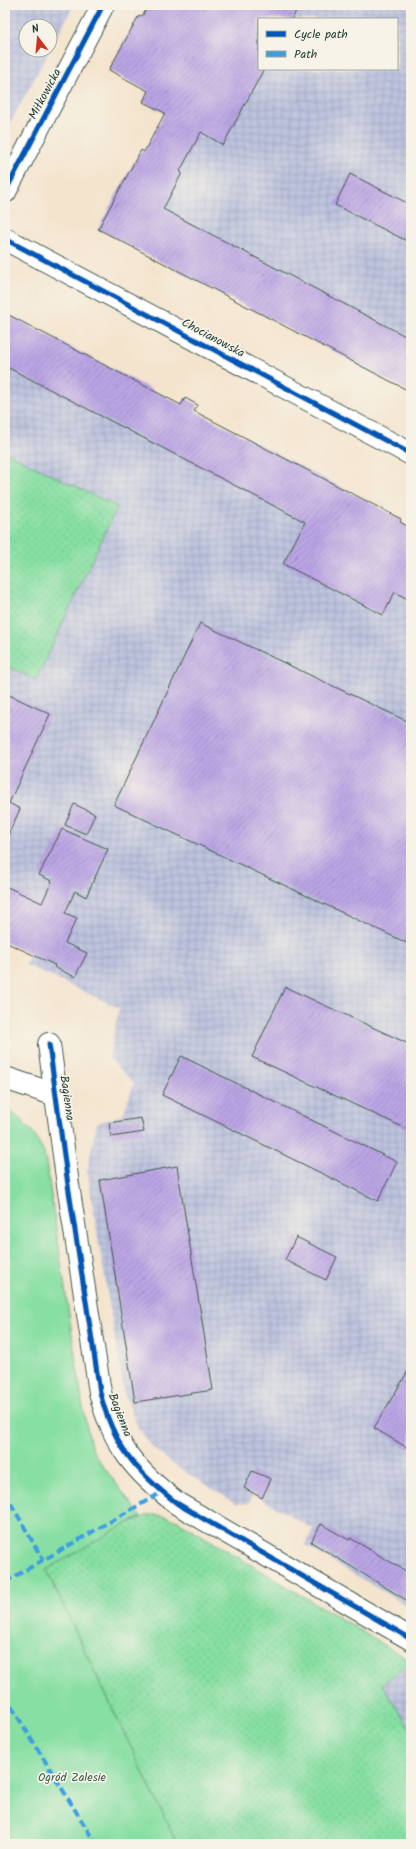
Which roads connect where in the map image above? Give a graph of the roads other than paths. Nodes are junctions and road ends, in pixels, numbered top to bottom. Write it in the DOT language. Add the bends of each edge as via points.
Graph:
graph roads {
  1 [pos="103,5"];
  2 [pos="5,192"];
  3 [pos="5,239"];
  4 [pos="411,454"];
  5 [pos="49,1044"];
  6 [pos="5,1078"];
  7 [pos="56,1095"];
  8 [pos="411,1639"];
  1 -- 2 [label="street, Miłkowicka"];
  3 -- 4 [label="street, Chocianowska"];
  5 -- 7 [label="street, Bagienna"];
  6 -- 7 [label="street"];
  7 -- 8 [label="street, Bagienna" via="100,1392 109,1420 124,1450 145,1477 178,1504"];
}
